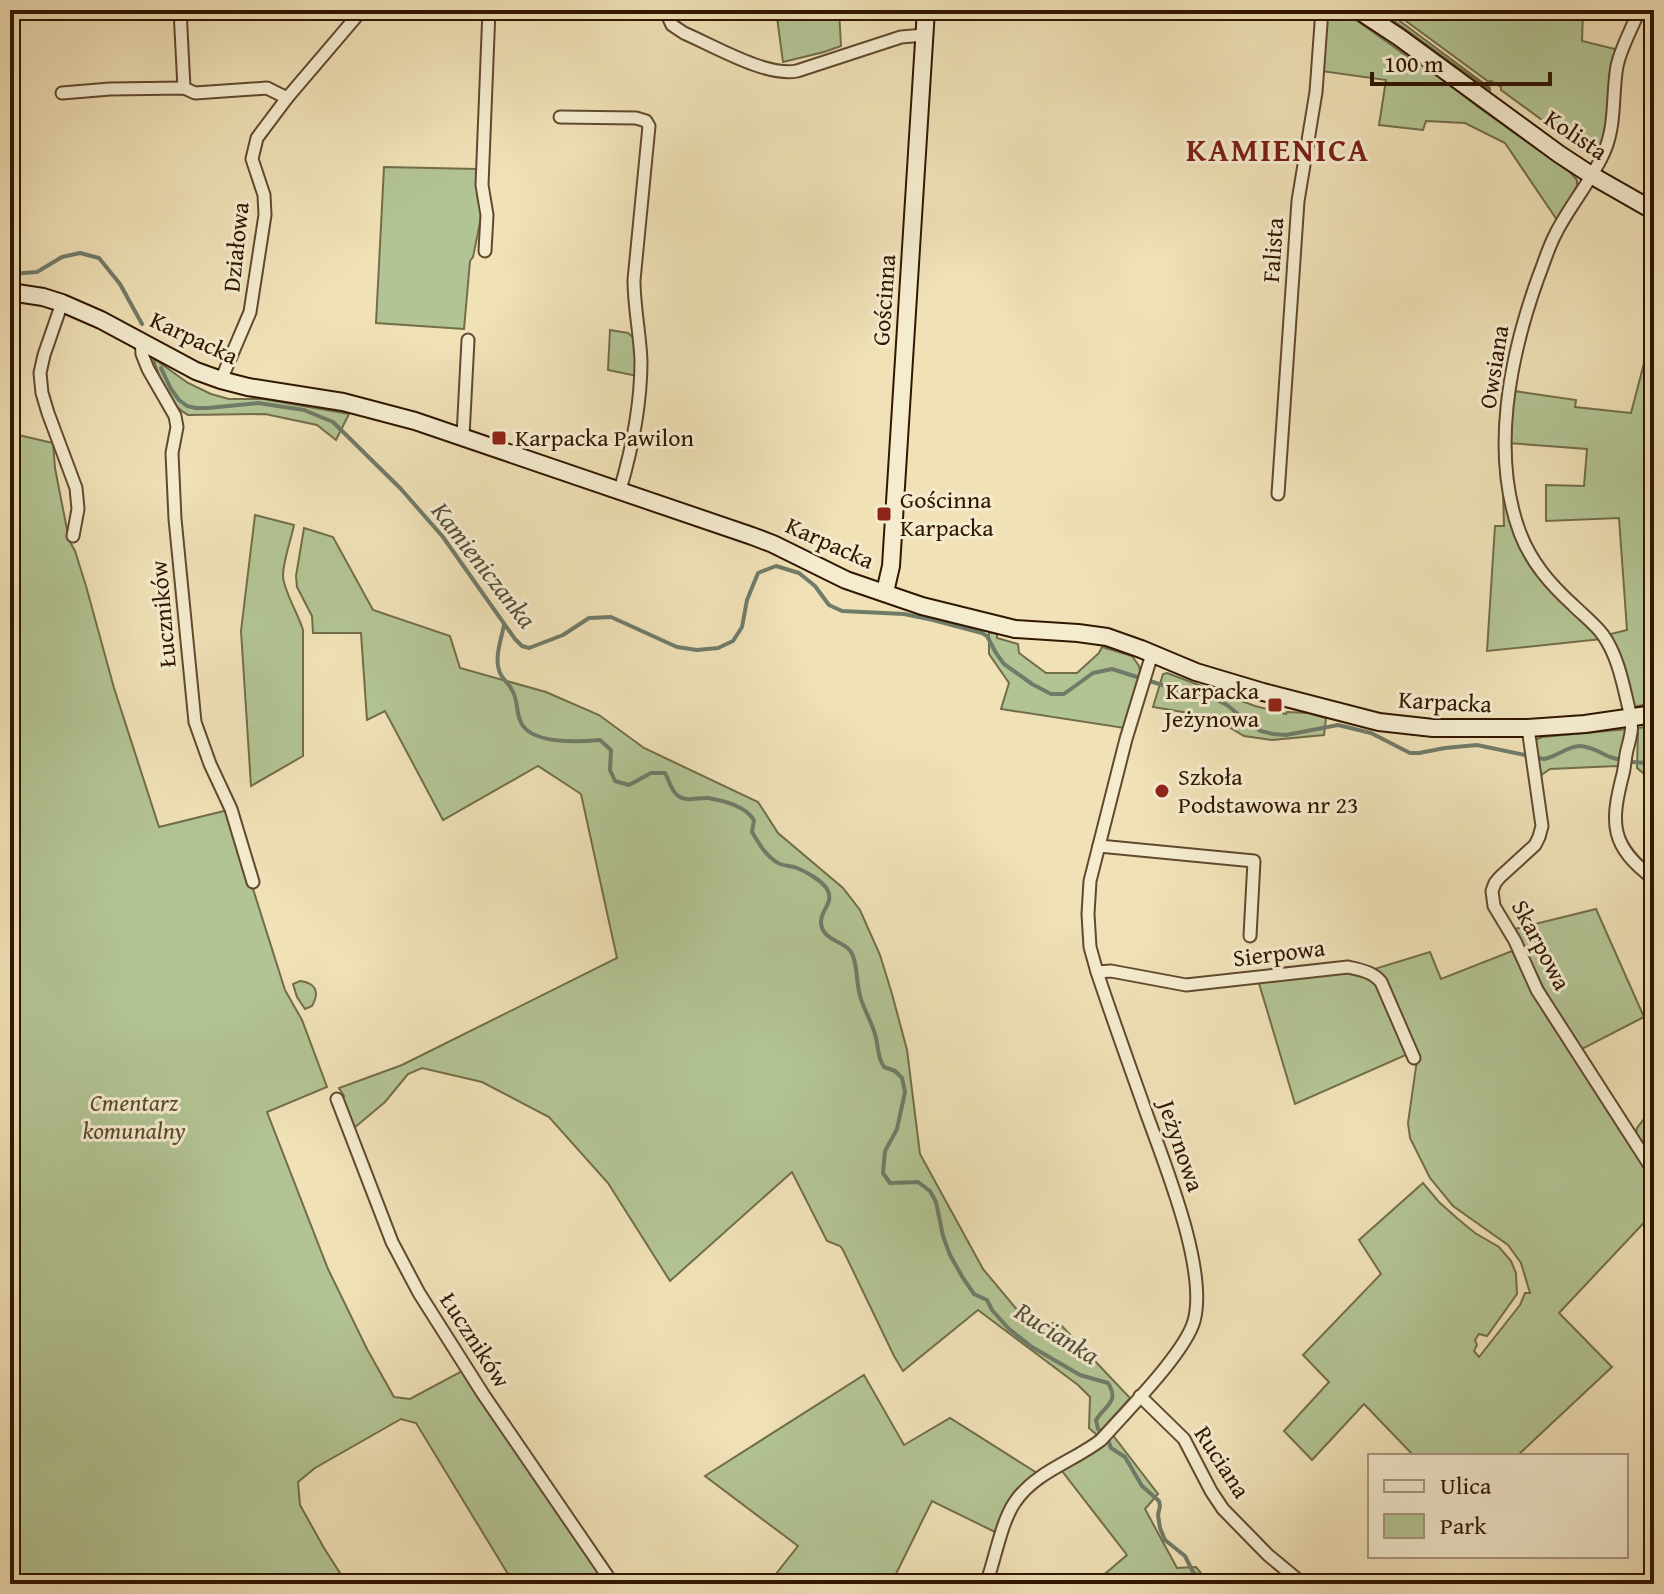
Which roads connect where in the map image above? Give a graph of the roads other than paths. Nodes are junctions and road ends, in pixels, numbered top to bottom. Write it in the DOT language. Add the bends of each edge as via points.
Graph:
graph roads {
  1 [pos="180,10"];
  2 [pos="362,10"];
  3 [pos="489,10"];
  4 [pos="665,10"];
  5 [pos="926,10"];
  6 [pos="1322,10"];
  7 [pos="1358,10"];
  8 [pos="1639,10"];
  9 [pos="925,35"];
  10 [pos="184,88"];
  11 [pos="62,93"];
  12 [pos="287,98"];
  13 [pos="560,117"];
  14 [pos="1591,175"];
  15 [pos="1654,211"];
  16 [pos="485,251"];
  17 [pos="10,292"];
  18 [pos="62,303"];
  19 [pos="141,340"];
  20 [pos="468,340"];
  21 [pos="221,380"];
  22 [pos="463,436"];
  23 [pos="620,490"];
  24 [pos="1278,494"];
  25 [pos="73,536"];
  26 [pos="885,592"];
  27 [pos="1152,654"];
  28 [pos="1654,714"];
  29 [pos="1631,718"];
  30 [pos="1528,736"];
  31 [pos="1099,846"];
  32 [pos="1654,879"];
  33 [pos="253,882"];
  34 [pos="1250,936"];
  35 [pos="1097,972"];
  36 [pos="1414,1058"];
  37 [pos="337,1099"];
  38 [pos="1654,1172"];
  39 [pos="1140,1396"];
  40 [pos="613,1584"];
  41 [pos="986,1584"];
  42 [pos="1303,1584"];
  1 -- 10 [label="street"];
  2 -- 12 [label="street, Działowa"];
  3 -- 16 [label="street" via="482,185"];
  4 -- 9 [label="street" via="672,25 684,33 781,73 901,37"];
  5 -- 9 [label="street, Gościnna"];
  6 -- 24 [label="street, Falista" via="1316,92 1298,201"];
  7 -- 14 [label="street, Kolista"];
  8 -- 14 [label="street, Owsiana" via="1617,63 1605,150"];
  9 -- 26 [label="street, Gościnna" via="891,566"];
  10 -- 11 [label="street"];
  10 -- 12 [label="street" via="195,93 267,88"];
  12 -- 21 [label="street, Działowa" via="254,145 252,159 265,215 250,312"];
  13 -- 23 [label="street" via="636,118 649,126 634,280 640,384"];
  14 -- 15 [label="street, Kolista"];
  14 -- 29 [label="street, Owsiana" via="1556,233 1524,317 1505,434 1506,482 1534,562 1609,646"];
  17 -- 18 [label="street, Karpacka"];
  18 -- 19 [label="street, Karpacka"];
  18 -- 25 [label="street" via="40,373 48,413 76,488"];
  19 -- 21 [label="street, Karpacka"];
  19 -- 33 [label="street, Łuczników" via="148,369 177,427 172,453 175,519 195,722 231,809"];
  20 -- 22 [label="street"];
  21 -- 22 [label="street, Karpacka" via="343,402"];
  22 -- 23 [label="street, Karpacka"];
  23 -- 26 [label="street, Karpacka" via="773,544 846,580"];
  26 -- 27 [label="street, Karpacka" via="1004,627 1107,637"];
  27 -- 30 [label="street, Karpacka" via="1196,672 1379,722"];
  27 -- 31 [label="street, Jeżynowa"];
  28 -- 29 [label="street, Karpacka"];
  29 -- 30 [label="street, Karpacka"];
  29 -- 32 [label="street, Owsiana" via="1633,735 1616,800 1616,829 1622,848"];
  30 -- 38 [label="street, Skarpowa" via="1542,826 1527,854 1495,883 1494,906 1537,990"];
  31 -- 34 [label="street" via="1254,861"];
  31 -- 35 [label="street, Jeżynowa" via="1088,903"];
  35 -- 36 [label="street, Sierpowa" via="1186,985 1348,967 1381,982"];
  35 -- 39 [label="street, Jeżynowa" via="1168,1173 1197,1283 1194,1323"];
  37 -- 40 [label="street, Łuczników" via="392,1242 419,1293"];
  39 -- 41 [label="street, Jeżynowa" via="1101,1440 1024,1490 1007,1518"];
  39 -- 42 [label="street, Ruciana" via="1184,1439 1223,1509"];
}
